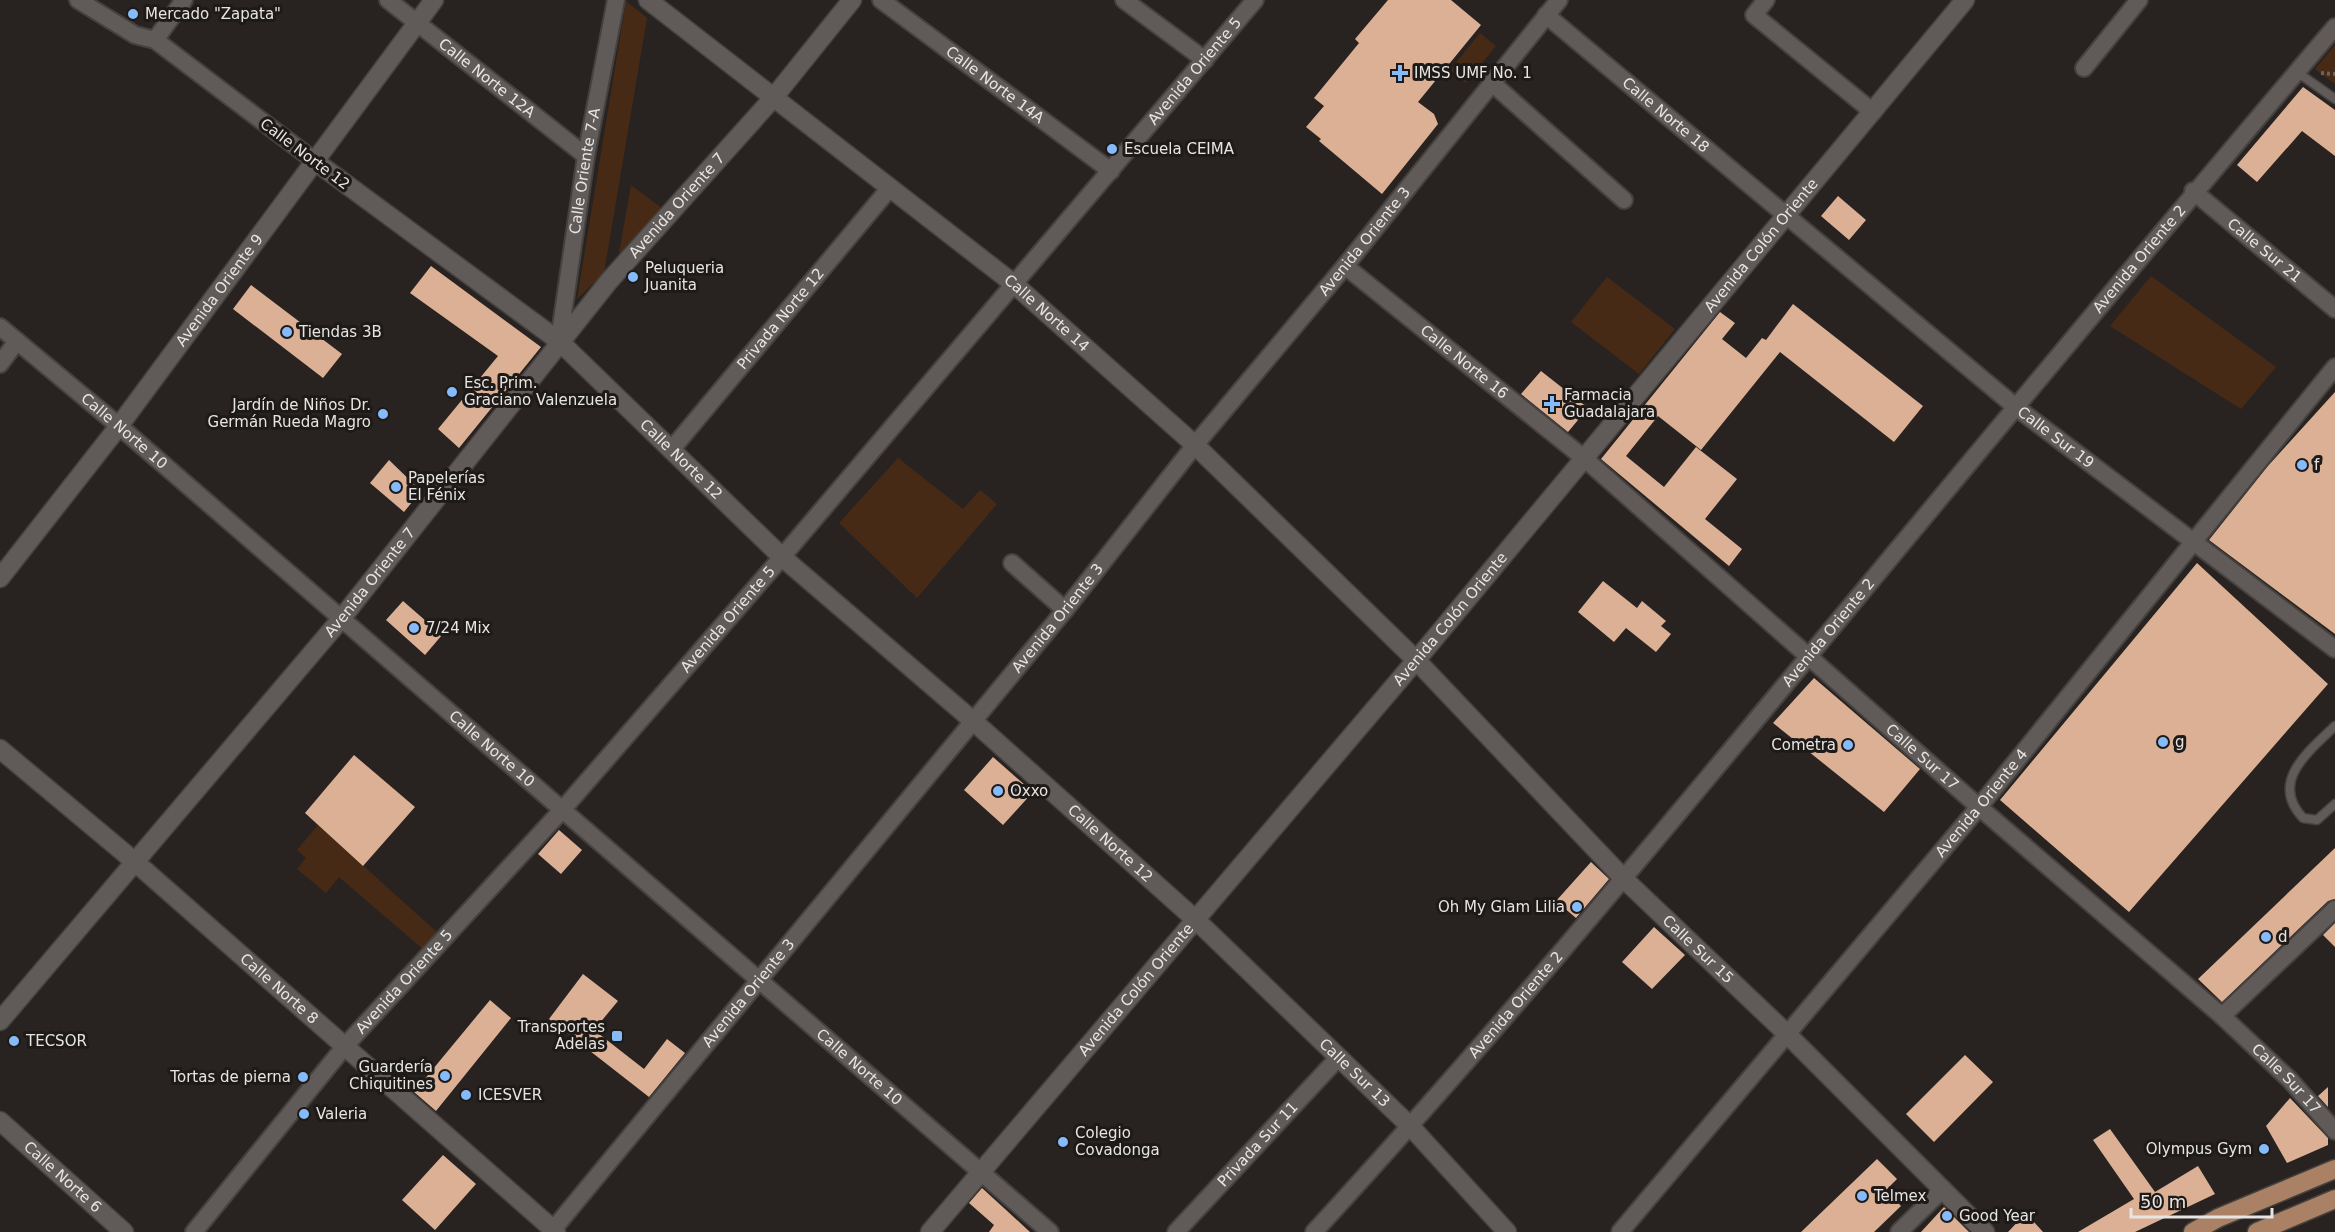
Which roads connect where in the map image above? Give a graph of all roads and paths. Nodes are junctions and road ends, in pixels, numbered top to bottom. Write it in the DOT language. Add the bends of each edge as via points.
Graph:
graph roads {
  1 [pos="78,0"];
  2 [pos="184,0"];
  3 [pos="388,0"];
  4 [pos="434,0"];
  5 [pos="616,0"];
  6 [pos="648,0"];
  7 [pos="852,0"];
  8 [pos="881,0"];
  9 [pos="1124,0"];
  10 [pos="1255,0"];
  11 [pos="1558,0"];
  12 [pos="1766,0"];
  13 [pos="1965,0"];
  14 [pos="2139,0"];
  15 [pos="1546,15"];
  16 [pos="417,24"];
  17 [pos="2335,27"];
  18 [pos="155,40"];
  19 [pos="1205,60"];
  20 [pos="2084,68"];
  21 [pos="2296,72"];
  22 [pos="1492,83"];
  23 [pos="774,97"];
  24 [pos="2335,99"];
  25 [pos="1873,112"];
  26 [pos="586,156"];
  27 [pos="316,162"];
  28 [pos="1111,171"];
  29 [pos="889,189"];
  30 [pos="2193,191"];
  31 [pos="1624,200"];
  32 [pos="1784,214"];
  33 [pos="1345,266"];
  34 [pos="1014,284"];
  35 [pos="2335,309"];
  36 [pos="0,327"];
  37 [pos="17,341"];
  38 [pos="559,341"];
  39 [pos="0,364"];
  40 [pos="2335,367"];
  41 [pos="2017,408"];
  42 [pos="119,426"];
  43 [pos="1195,445"];
  44 [pos="671,450"];
  45 [pos="1585,459"];
  46 [pos="2194,540"];
  47 [pos="782,557"];
  48 [pos="1012,563"];
  49 [pos="0,578"];
  50 [pos="1065,610"];
  51 [pos="341,619"];
  52 [pos="2335,649"];
  53 [pos="1809,656"];
  54 [pos="1416,660"];
  55 [pos="972,720"];
  56 [pos="2335,726"];
  57 [pos="0,749"];
  58 [pos="2335,804"];
  59 [pos="1979,807"];
  60 [pos="563,809"];
  61 [pos="134,861"];
  62 [pos="1624,879"];
  63 [pos="2335,909"];
  64 [pos="1196,920"];
  65 [pos="758,981"];
  66 [pos="2222,1016"];
  67 [pos="0,1021"];
  68 [pos="1786,1033"];
  69 [pos="345,1046"];
  70 [pos="1339,1057"];
  71 [pos="0,1121"];
  72 [pos="1411,1127"];
  73 [pos="2335,1131"];
  74 [pos="2335,1169"];
  75 [pos="981,1173"];
  76 [pos="1943,1189"];
  77 [pos="2335,1199"];
  78 [pos="553,1231"];
  79 [pos="124,1232"];
  80 [pos="194,1232"];
  81 [pos="930,1232"];
  82 [pos="1050,1232"];
  83 [pos="1176,1232"];
  84 [pos="1314,1232"];
  85 [pos="1507,1232"];
  86 [pos="1620,1232"];
  87 [pos="1899,1232"];
  88 [pos="1985,1232"];
  89 [pos="2193,1232"];
  90 [pos="2257,1232"];
  1 -- 18 [label="street, Calle Norte 12" via="135,35"];
  2 -- 18 [label="street"];
  3 -- 16 [label="street, Calle Norte 12A"];
  4 -- 16 [label="street, Avenida Oriente 9"];
  5 -- 26 [label="street, Calle Oriente 7-A"];
  6 -- 23 [label="street, Calle Norte 14"];
  7 -- 23 [label="street, Avenida Oriente 7"];
  8 -- 28 [label="street, Calle Norte 14A"];
  9 -- 19 [label="street"];
  10 -- 19 [label="street, Avenida Oriente 5"];
  11 -- 15 [label="street, Avenida Oriente 3"];
  12 -- 25 [label="street" via="1754,15"];
  13 -- 25 [label="street, Avenida Colón Oriente"];
  14 -- 20 [label="street"];
  15 -- 22 [label="street, Avenida Oriente 3"];
  15 -- 32 [label="street, Calle Norte 18"];
  16 -- 26 [label="street, Calle Norte 12A"];
  16 -- 27 [label="street, Avenida Oriente 9"];
  17 -- 21 [label="street, Avenida Oriente 2"];
  18 -- 27 [label="street, Calle Norte 12"];
  19 -- 28 [label="street, Avenida Oriente 5"];
  21 -- 24 [label="lane"];
  21 -- 30 [label="street, Avenida Oriente 2"];
  22 -- 31 [label="street"];
  22 -- 33 [label="street, Avenida Oriente 3"];
  23 -- 29 [label="street, Calle Norte 14"];
  23 -- 38 [label="street, Avenida Oriente 7"];
  25 -- 32 [label="street, Avenida Colón Oriente"];
  26 -- 38 [label="street, Calle Oriente 7-A"];
  27 -- 38 [label="street, Calle Norte 12"];
  27 -- 42 [label="street, Avenida Oriente 9"];
  28 -- 34 [label="street, Avenida Oriente 5"];
  29 -- 34 [label="street, Calle Norte 14"];
  29 -- 44 [label="street, Privada Norte 12"];
  30 -- 35 [label="street, Calle Sur 21"];
  30 -- 41 [label="street, Avenida Oriente 2"];
  32 -- 41 [label="street, Calle Sur 19"];
  32 -- 45 [label="street, Avenida Colón Oriente"];
  33 -- 43 [label="street, Avenida Oriente 3"];
  33 -- 45 [label="street, Calle Norte 16"];
  34 -- 43 [label="street, Calle Norte 14"];
  34 -- 47 [label="street, Avenida Oriente 5"];
  36 -- 37 [label="street, Calle Norte 10"];
  37 -- 39 [label="street"];
  37 -- 42 [label="street, Calle Norte 10"];
  38 -- 44 [label="street, Calle Norte 12"];
  38 -- 51 [label="street, Avenida Oriente 7"];
  40 -- 46 [label="street, Avenida Oriente 4"];
  41 -- 46 [label="street, Calle Sur 19"];
  41 -- 53 [label="street, Avenida Oriente 2"];
  42 -- 49 [label="street, Avenida Oriente 9"];
  42 -- 51 [label="street, Calle Norte 10"];
  43 -- 50 [label="street, Avenida Oriente 3"];
  43 -- 54 [label="street, Calle Norte 14"];
  44 -- 47 [label="street, Calle Norte 12"];
  45 -- 53 [label="street, Calle Sur 17"];
  45 -- 54 [label="street, Avenida Colón Oriente"];
  46 -- 52 [label="street, Calle Sur 19"];
  46 -- 59 [label="street, Avenida Oriente 4"];
  47 -- 55 [label="street, Calle Norte 12"];
  47 -- 60 [label="street, Avenida Oriente 5"];
  48 -- 50 [label="street"];
  50 -- 55 [label="street, Avenida Oriente 3"];
  51 -- 60 [label="street, Calle Norte 10"];
  51 -- 61 [label="street, Avenida Oriente 7"];
  53 -- 59 [label="street, Calle Sur 17"];
  53 -- 62 [label="street, Avenida Oriente 2"];
  54 -- 62 [label="street, Calle Sur 15"];
  54 -- 64 [label="street, Avenida Colón Oriente"];
  55 -- 64 [label="street, Calle Norte 12"];
  55 -- 65 [label="street, Avenida Oriente 3"];
  56 -- 58 [label="lane" via="2296,765 2288,788 2292,807 2302,818 2317,820"];
  57 -- 61 [label="street, Calle Norte 8"];
  59 -- 66 [label="street, Calle Sur 17"];
  59 -- 68 [label="street, Avenida Oriente 4"];
  60 -- 65 [label="street, Calle Norte 10"];
  60 -- 69 [label="street, Avenida Oriente 5"];
  61 -- 67 [label="street, Avenida Oriente 7"];
  61 -- 69 [label="street, Calle Norte 8"];
  62 -- 68 [label="street, Calle Sur 15"];
  62 -- 72 [label="street, Avenida Oriente 2"];
  63 -- 66 [label="street"];
  64 -- 70 [label="street, Calle Sur 13"];
  64 -- 75 [label="street, Avenida Colón Oriente"];
  65 -- 75 [label="street, Calle Norte 10"];
  65 -- 78 [label="street, Avenida Oriente 3"];
  66 -- 73 [label="street, Calle Sur 17"];
  68 -- 76 [label="street, Calle Sur 15"];
  68 -- 86 [label="street, Avenida Oriente 4"];
  69 -- 78 [label="street, Calle Norte 8"];
  69 -- 80 [label="street, Avenida Oriente 5"];
  70 -- 72 [label="street, Calle Sur 13"];
  70 -- 83 [label="street, Privada Sur 11"];
  71 -- 79 [label="street, Calle Norte 6"];
  72 -- 84 [label="street, Avenida Oriente 2"];
  72 -- 85 [label="street, Calle Sur 13"];
  74 -- 89 [label="main road"];
  75 -- 81 [label="street, Avenida Colón Oriente"];
  75 -- 82 [label="street, Calle Norte 10"];
  76 -- 87 [label="street"];
  76 -- 88 [label="street, Calle Sur 15"];
  77 -- 90 [label="main road"];
}
